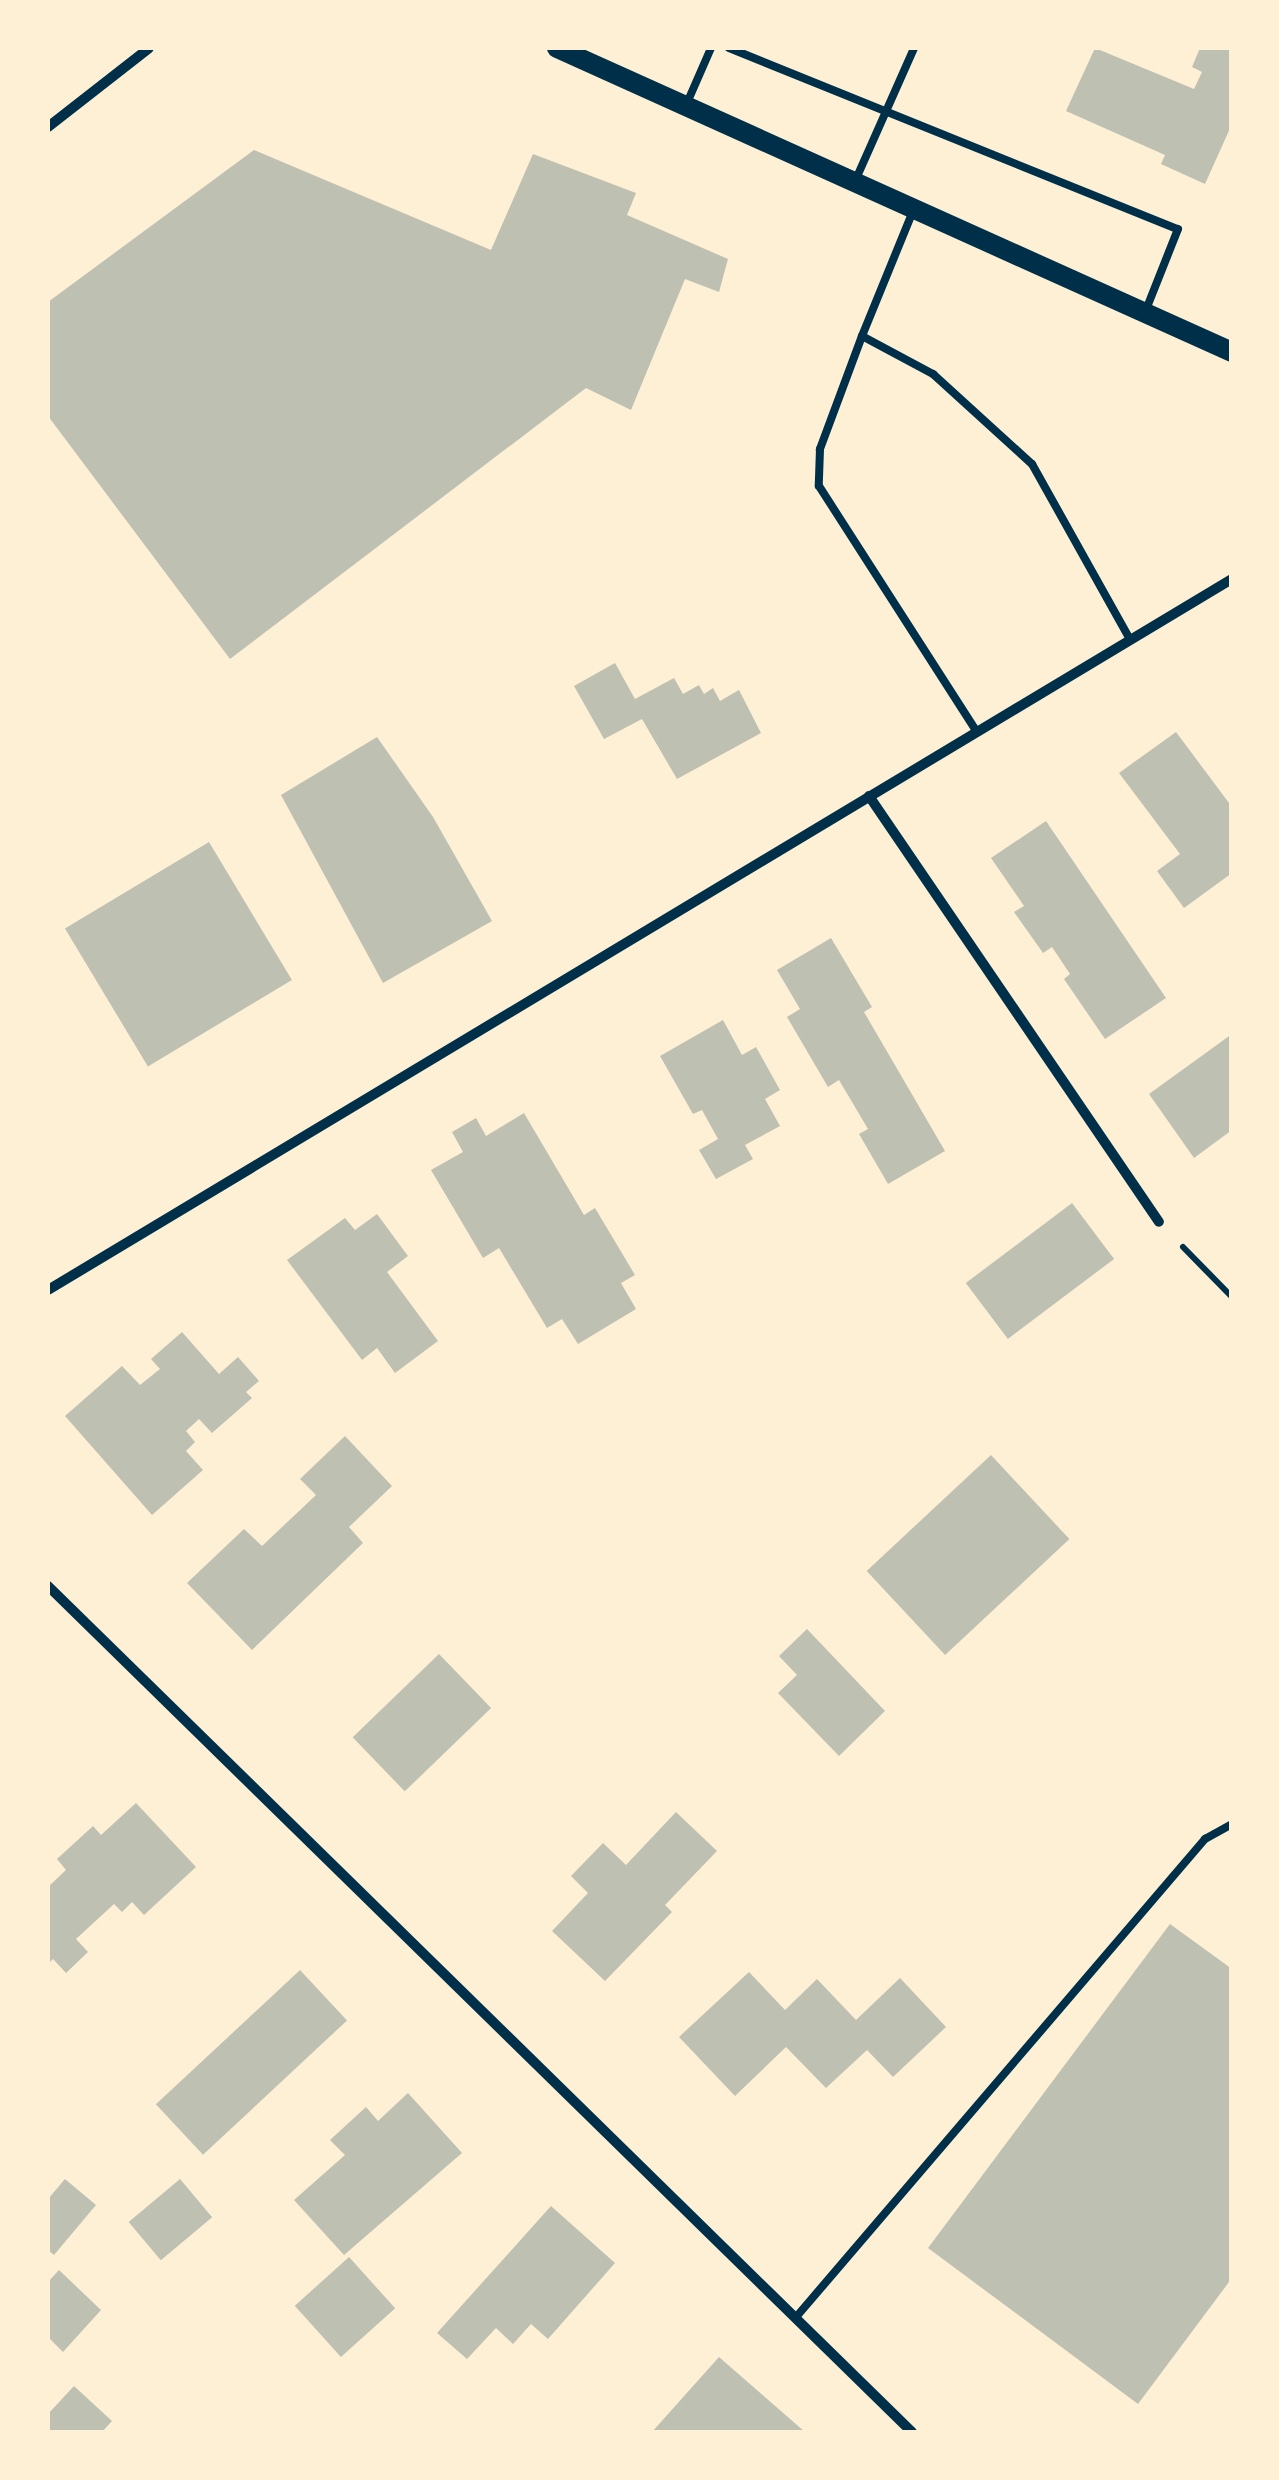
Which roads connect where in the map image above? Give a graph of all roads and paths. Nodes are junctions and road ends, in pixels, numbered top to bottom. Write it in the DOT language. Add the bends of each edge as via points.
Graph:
graph roads {
  1 [pos="149,48"];
  2 [pos="557,48"];
  3 [pos="711,48"];
  4 [pos="729,48"];
  5 [pos="915,48"];
  6 [pos="686,105"];
  7 [pos="887,112"];
  8 [pos="48,127"];
  9 [pos="855,181"];
  10 [pos="914,207"];
  11 [pos="1146,311"];
  12 [pos="862,336"];
  13 [pos="1226,346"];
  14 [pos="1232,578"];
  15 [pos="1130,639"];
  16 [pos="977,732"];
  17 [pos="869,796"];
  18 [pos="1159,1222"];
  19 [pos="48,1290"];
  20 [pos="1232,1296"];
  21 [pos="48,1586"];
  22 [pos="1232,1824"];
  23 [pos="797,2316"];
  24 [pos="912,2432"];
  1 -- 8 [label="street"];
  2 -- 6 [label="main road"];
  3 -- 6 [label="lane"];
  4 -- 7 [label="lane"];
  5 -- 7 [label="lane"];
  6 -- 9 [label="main road"];
  7 -- 9 [label="lane"];
  7 -- 11 [label="lane" via="1178,229"];
  9 -- 10 [label="main road"];
  10 -- 11 [label="main road"];
  10 -- 12 [label="lane"];
  11 -- 13 [label="main road"];
  12 -- 15 [label="lane" via="933,374 1032,464"];
  12 -- 16 [label="lane" via="820,449 819,486"];
  14 -- 15 [label="street"];
  15 -- 16 [label="street"];
  16 -- 17 [label="street"];
  17 -- 18 [label="street"];
  17 -- 19 [label="street"];
  18 -- 20 [label="path"];
  21 -- 23 [label="street"];
  22 -- 23 [label="lane" via="1206,1839"];
  23 -- 24 [label="street"];
}
